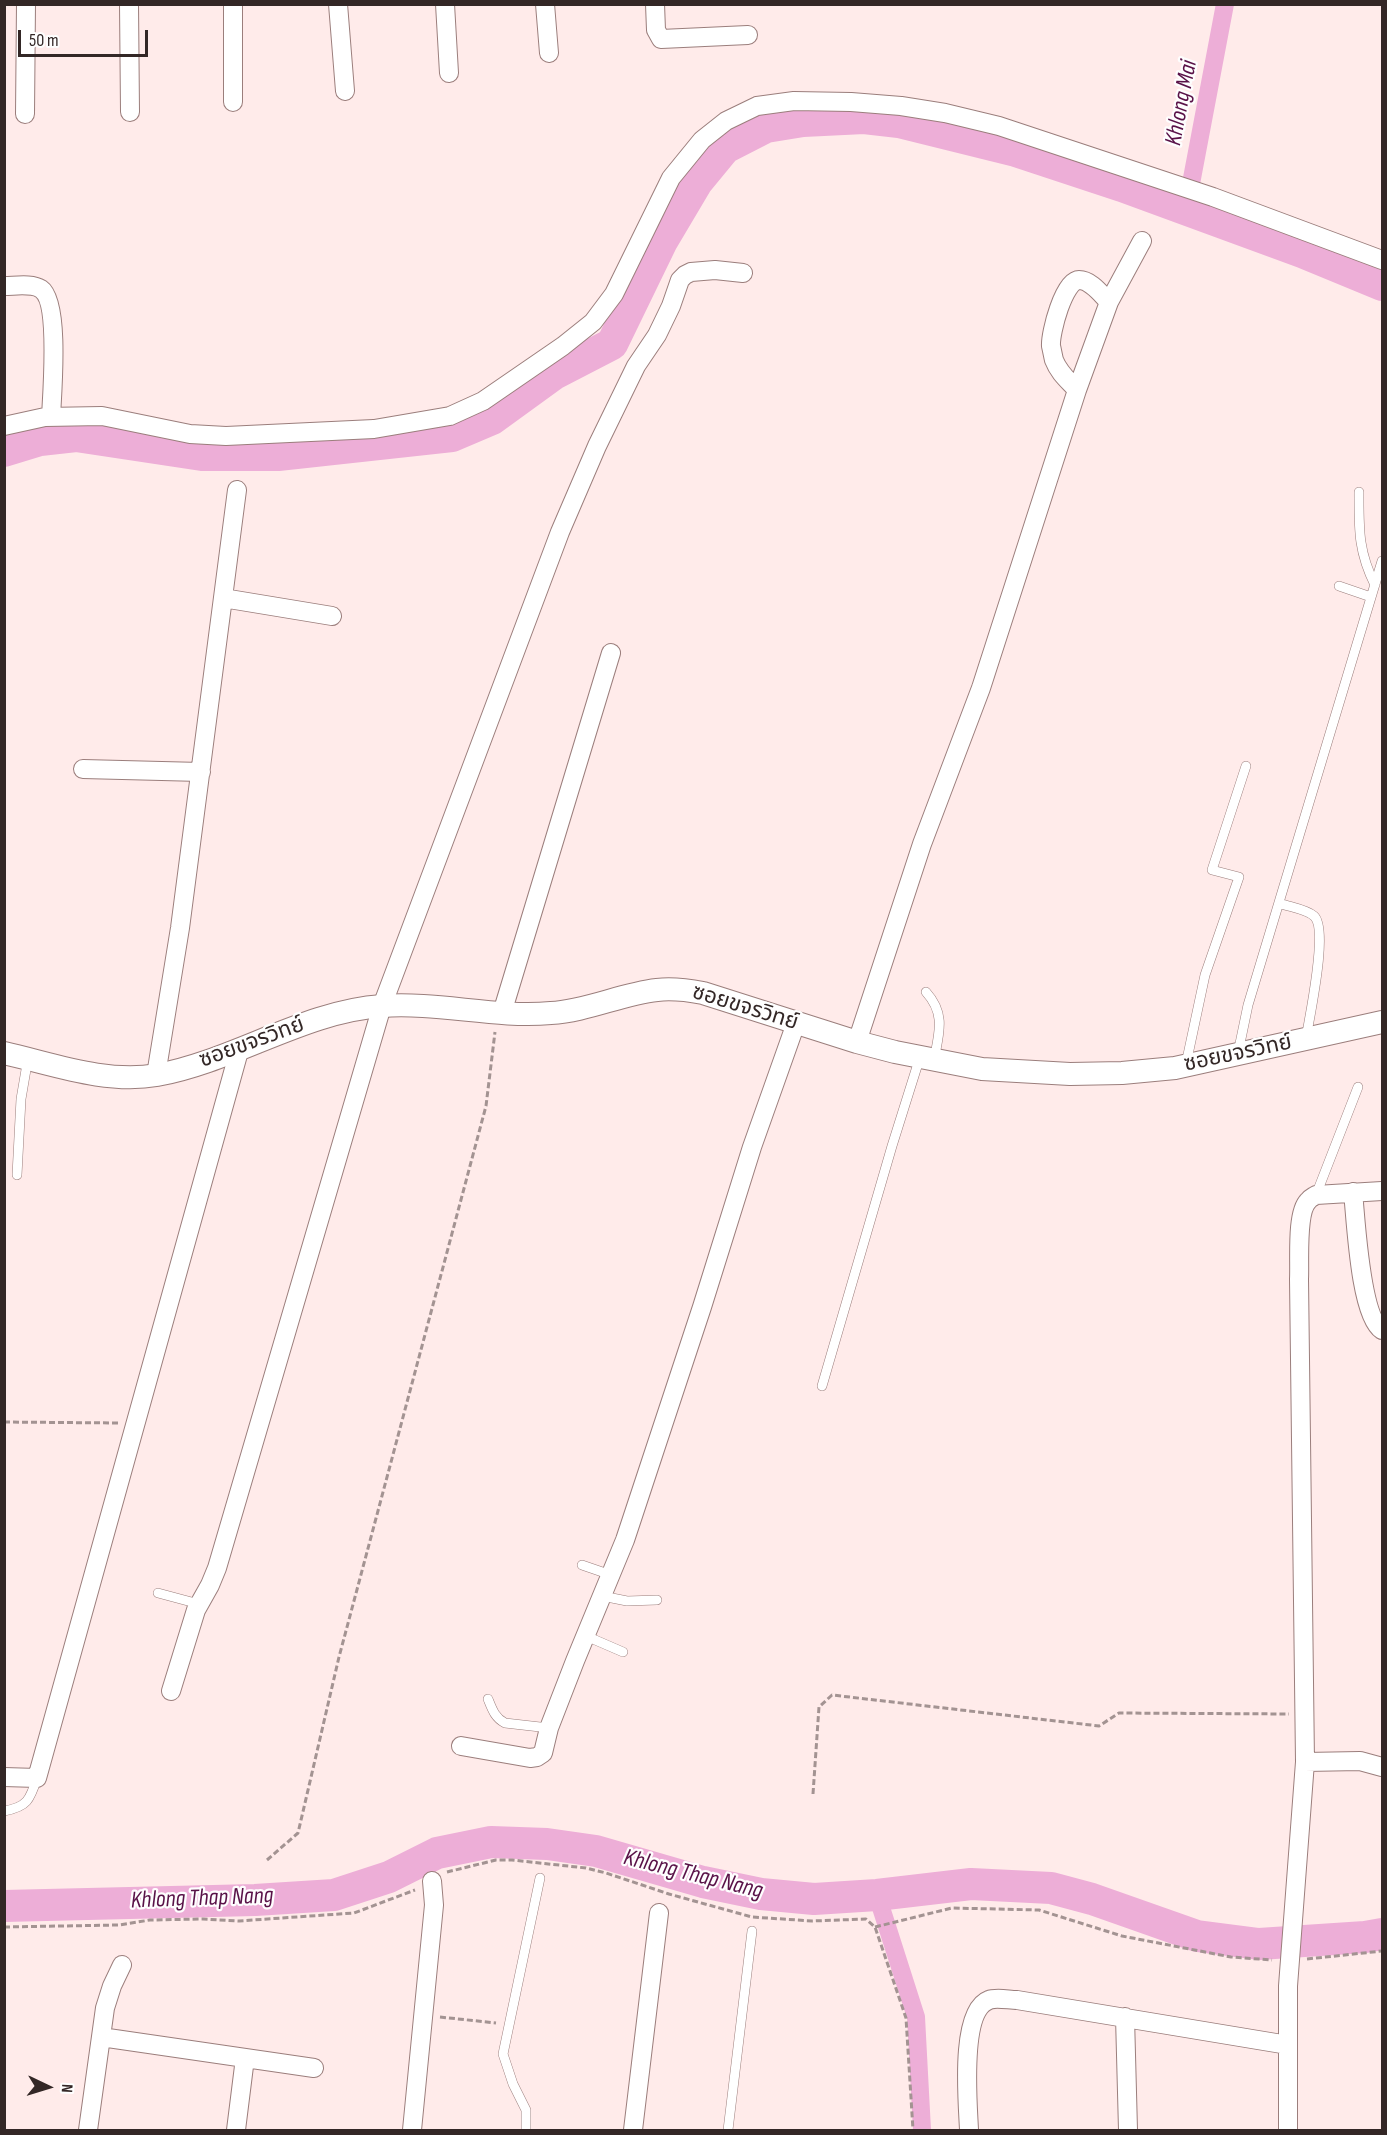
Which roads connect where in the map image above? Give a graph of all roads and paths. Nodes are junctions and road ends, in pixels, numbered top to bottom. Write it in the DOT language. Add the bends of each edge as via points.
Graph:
graph roads {
  1 [pos="26,4"];
  2 [pos="129,4"];
  3 [pos="233,4"];
  4 [pos="338,4"];
  5 [pos="445,4"];
  6 [pos="545,4"];
  7 [pos="655,4"];
  8 [pos="748,35"];
  9 [pos="549,53"];
  10 [pos="449,73"];
  11 [pos="345,91"];
  12 [pos="233,102"];
  13 [pos="130,112"];
  14 [pos="25,114"];
  15 [pos="1142,241"];
  16 [pos="1383,260"];
  17 [pos="742,273"];
  18 [pos="4,286"];
  19 [pos="1109,302"];
  20 [pos="1077,390"];
  21 [pos="51,417"];
  22 [pos="4,426"];
  23 [pos="237,490"];
  24 [pos="1359,492"];
  25 [pos="1383,561"];
  26 [pos="1375,585"];
  27 [pos="1339,586"];
  28 [pos="1371,597"];
  29 [pos="223,598"];
  30 [pos="333,616"];
  31 [pos="611,653"];
  32 [pos="1246,766"];
  33 [pos="84,769"];
  34 [pos="201,772"];
  35 [pos="1279,903"];
  36 [pos="926,992"];
  37 [pos="382,1006"];
  38 [pos="500,1013"];
  39 [pos="1383,1022"];
  40 [pos="796,1023"];
  41 [pos="1306,1040"];
  42 [pos="857,1042"];
  43 [pos="239,1051"];
  44 [pos="4,1053"];
  45 [pos="1238,1055"];
  46 [pos="28,1058"];
  47 [pos="927,1058"];
  48 [pos="1186,1066"];
  49 [pos="156,1075"];
  50 [pos="1358,1087"];
  51 [pos="17,1175"];
  52 [pos="1383,1191"];
  53 [pos="1353,1192"];
  54 [pos="1316,1195"];
  55 [pos="1383,1330"];
  56 [pos="822,1386"];
  57 [pos="4,1422"];
  58 [pos="135,1423"];
  59 [pos="582,1565"];
  60 [pos="611,1575"];
  61 [pos="158,1593"];
  62 [pos="602,1596"];
  63 [pos="657,1600"];
  64 [pos="199,1604"];
  65 [pos="586,1636"];
  66 [pos="623,1652"];
  67 [pos="171,1691"];
  68 [pos="488,1699"];
  69 [pos="1305,1714"];
  70 [pos="549,1728"];
  71 [pos="461,1746"];
  72 [pos="1305,1761"];
  73 [pos="1383,1767"];
  74 [pos="4,1777"];
  75 [pos="36,1778"];
  76 [pos="813,1794"];
  77 [pos="4,1811"];
  78 [pos="267,1860"];
  79 [pos="540,1878"];
  80 [pos="432,1881"];
  81 [pos="659,1913"];
  82 [pos="875,1927"];
  83 [pos="752,1931"];
  84 [pos="1383,1951"];
  85 [pos="1285,1956"];
  86 [pos="122,1965"];
  87 [pos="1290,1975"];
  88 [pos="423,2016"];
  89 [pos="1125,2017"];
  90 [pos="511,2024"];
  91 [pos="101,2037"];
  92 [pos="1288,2045"];
  93 [pos="245,2058"];
  94 [pos="314,2068"];
  95 [pos="88,2130"];
  96 [pos="236,2130"];
  97 [pos="412,2130"];
  98 [pos="526,2130"];
  99 [pos="633,2130"];
  100 [pos="728,2130"];
  101 [pos="969,2130"];
  102 [pos="1128,2130"];
  103 [pos="1288,2130"];
  1 -- 14 [label="street"];
  2 -- 13 [label="street"];
  3 -- 12 [label="street"];
  4 -- 11 [label="street"];
  5 -- 10 [label="street"];
  6 -- 9 [label="street"];
  7 -- 8 [label="street" via="656,30 661,39"];
  15 -- 19 [label="street"];
  16 -- 21 [label="street" via="1214,196 999,126 901,106 794,101 757,106 726,121 702,140 671,178 614,294 593,322 468,408 441,418 374,429 226,436 190,434 102,416"];
  17 -- 37 [label="street" via="715,270 684,274 657,335 636,366 548,562"];
  18 -- 21 [label="street" via="31,286 42,290 48,298 54,367"];
  19 -- 20 [label="street"];
  19 -- 20 [label="street" via="1088,282 1074,281 1056,318 1051,346 1054,360"];
  20 -- 42 [label="street" via="981,688 922,844"];
  21 -- 22 [label="street"];
  23 -- 29 [label="street"];
  24 -- 26 [label="lane" via="1359,542"];
  25 -- 26 [label="lane"];
  26 -- 28 [label="lane"];
  27 -- 28 [label="lane"];
  28 -- 35 [label="lane"];
  29 -- 30 [label="street"];
  29 -- 34 [label="street"];
  31 -- 38 [label="street"];
  32 -- 48 [label="lane" via="1212,870 1239,877 1205,975"];
  33 -- 34 [label="street"];
  34 -- 49 [label="street"];
  35 -- 41 [label="lane" via="1314,916 1318,922 1318,969"];
  35 -- 45 [label="lane" via="1248,1005"];
  36 -- 47 [label="lane" via="935,1002 940,1028"];
  37 -- 38 [label="street, ซอยขจรวิทย์"];
  37 -- 43 [label="street, ซอยขจรวิทย์" via="316,1020"];
  37 -- 64 [label="street" via="217,1568"];
  38 -- 40 [label="street, ซอยขจรวิทย์" via="575,1010 647,992 682,989"];
  38 -- 78 [label="path" via="486,1106 339,1657 298,1833"];
  39 -- 41 [label="street, ซอยขจรวิทย์"];
  40 -- 42 [label="street, ซอยขจรวิทย์"];
  40 -- 60 [label="street"];
  41 -- 45 [label="street, ซอยขจรวิทย์"];
  42 -- 47 [label="street, ซอยขจรวิทย์"];
  43 -- 49 [label="street, ซอยขจรวิทย์"];
  43 -- 58 [label="street"];
  44 -- 46 [label="street, ซอยขจรวิทย์"];
  45 -- 48 [label="street, ซอยขจรวิทย์"];
  46 -- 49 [label="street, ซอยขจรวิทย์" via="108,1076"];
  46 -- 51 [label="lane" via="21,1099"];
  47 -- 48 [label="street, ซอยขจรวิทย์" via="982,1069 1070,1074"];
  47 -- 56 [label="lane" via="892,1146"];
  50 -- 54 [label="lane"];
  52 -- 53 [label="street"];
  53 -- 54 [label="street"];
  53 -- 55 [label="street" via="1365,1296 1377,1327"];
  54 -- 69 [label="street" via="1303,1210 1299,1279"];
  57 -- 58 [label="path"];
  58 -- 75 [label="street"];
  59 -- 60 [label="lane"];
  60 -- 62 [label="street"];
  61 -- 64 [label="lane"];
  62 -- 63 [label="lane" via="627,1601"];
  62 -- 65 [label="street"];
  64 -- 67 [label="street"];
  65 -- 66 [label="lane"];
  65 -- 70 [label="street"];
  68 -- 70 [label="lane" via="493,1712 505,1723"];
  69 -- 72 [label="street"];
  69 -- 76 [label="path" via="1119,1713 1099,1726 832,1695 819,1707"];
  70 -- 71 [label="street" via="543,1753 537,1757"];
  72 -- 73 [label="street" via="1360,1761"];
  72 -- 85 [label="street" via="1295,1906"];
  74 -- 75 [label="street"];
  75 -- 77 [label="lane" via="27,1802 21,1808"];
  79 -- 90 [label="lane"];
  80 -- 88 [label="street" via="435,1905"];
  81 -- 99 [label="street"];
  82 -- 85 [label="path" via="952,1908 1039,1910 1122,1936 1231,1957"];
  83 -- 100 [label="lane"];
  84 -- 87 [label="path" via="1306,1959"];
  85 -- 87 [label="street"];
  86 -- 91 [label="street" via="105,2008"];
  87 -- 92 [label="street"];
  88 -- 90 [label="path"];
  88 -- 97 [label="street"];
  89 -- 92 [label="street"];
  89 -- 101 [label="street" via="1017,2000 989,2000 976,2010 969,2041"];
  89 -- 102 [label="street"];
  90 -- 98 [label="lane" via="503,2054 526,2110"];
  91 -- 93 [label="street"];
  91 -- 95 [label="street"];
  92 -- 103 [label="street"];
  93 -- 94 [label="street"];
  93 -- 96 [label="street"];
}
